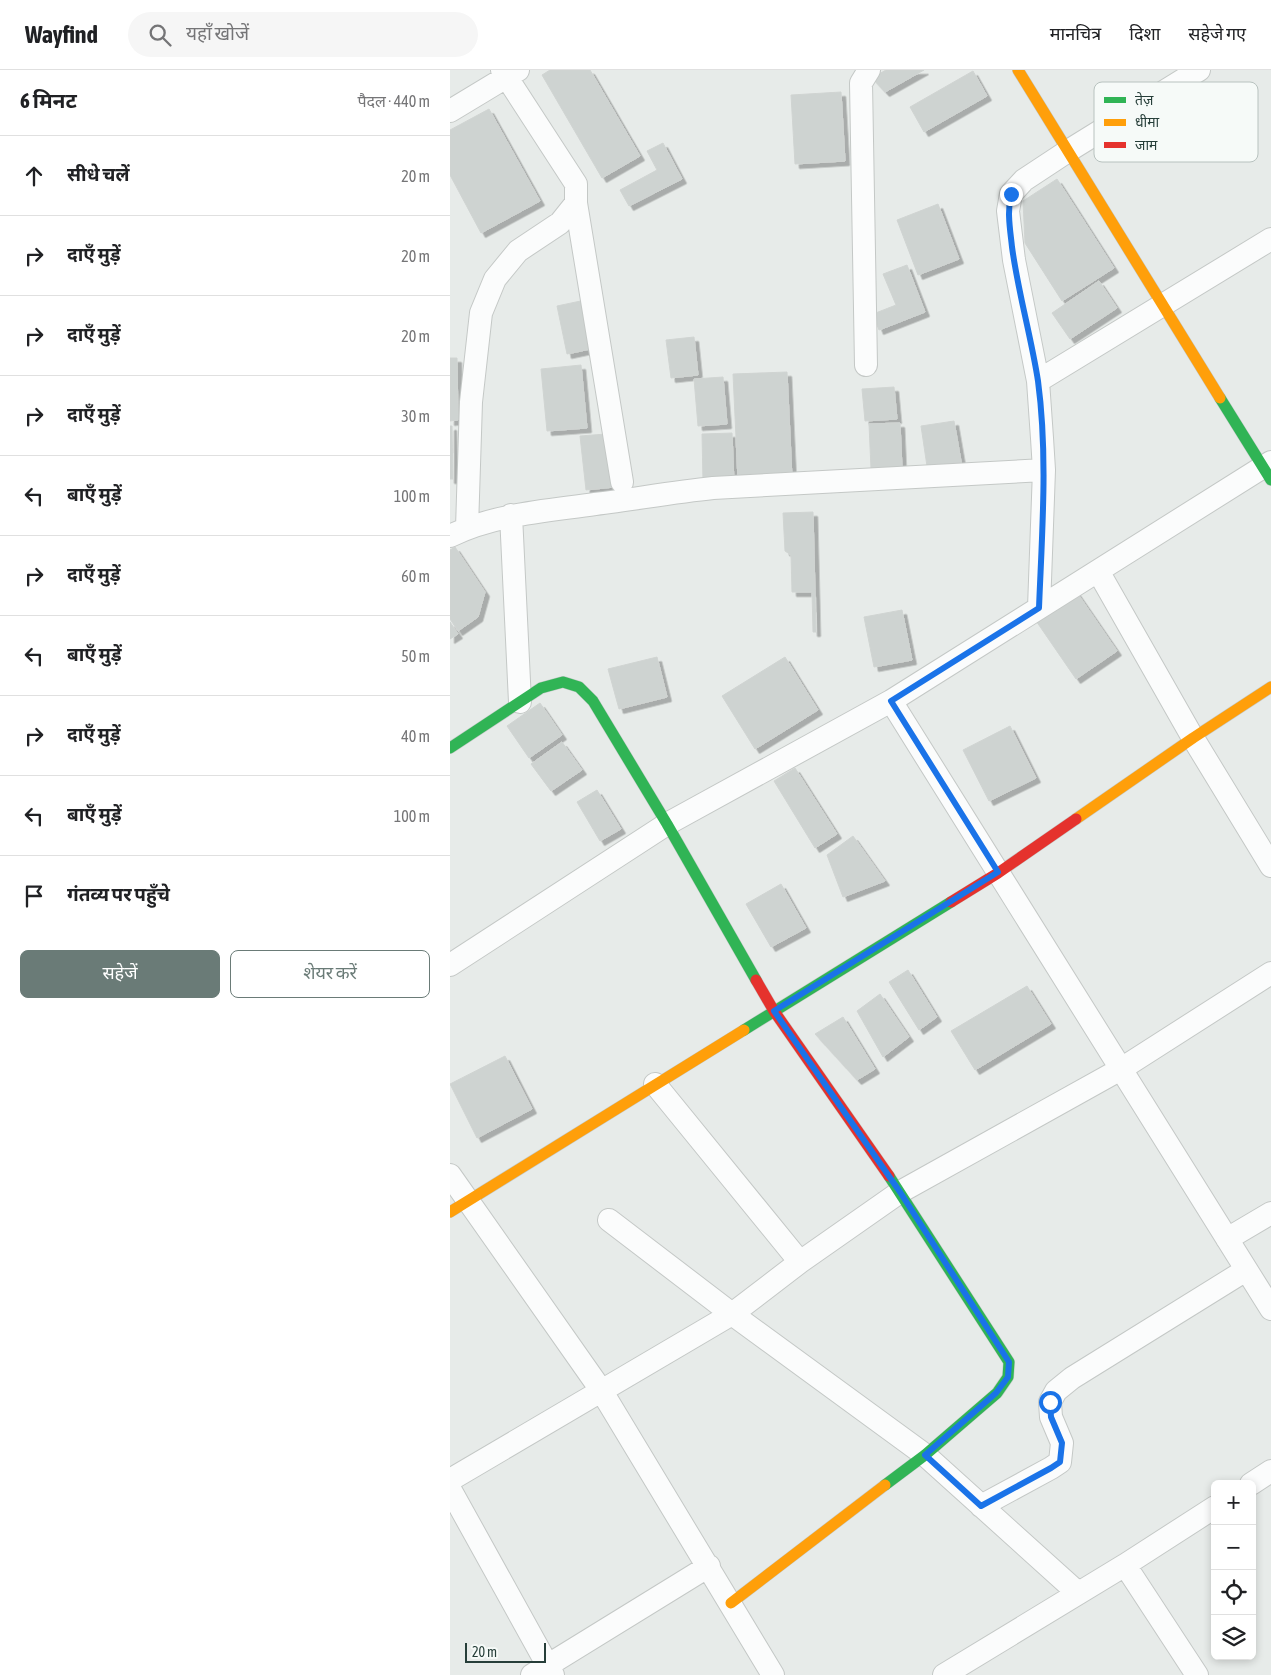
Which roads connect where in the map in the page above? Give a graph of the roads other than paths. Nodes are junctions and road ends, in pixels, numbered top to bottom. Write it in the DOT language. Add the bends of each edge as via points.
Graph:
graph roads {
  1 [pos="869,70"];
  2 [pos="1018,70"];
  3 [pos="1199,70"];
  4 [pos="509,72"];
  5 [pos="1180,82"];
  6 [pos="450,111"];
  7 [pos="1094,135"];
  8 [pos="1068,151"];
  9 [pos="576,203"];
  10 [pos="1271,239"];
  11 [pos="1162,304"];
  12 [pos="866,366"];
  13 [pos="1038,381"];
  14 [pos="1044,470"];
  15 [pos="1268,470"];
  16 [pos="622,482"];
  17 [pos="511,515"];
  18 [pos="458,532"];
  19 [pos="1098,571"];
  20 [pos="1039,608"];
  21 [pos="1271,687"];
  22 [pos="891,701"];
  23 [pos="520,702"];
  24 [pos="1193,738"];
  25 [pos="450,748"];
  26 [pos="667,824"];
  27 [pos="1271,866"];
  28 [pos="998,872"];
  29 [pos="450,965"];
  30 [pos="1271,972"];
  31 [pos="774,1011"];
  32 [pos="1121,1069"];
  33 [pos="655,1084"];
  34 [pos="450,1176"];
  35 [pos="900,1192"];
  36 [pos="459,1206"];
  37 [pos="1271,1212"];
  38 [pos="609,1220"];
  39 [pos="1227,1239"];
  40 [pos="800,1262"];
  41 [pos="1246,1270"];
  42 [pos="1271,1309"];
  43 [pos="732,1314"];
  44 [pos="601,1390"];
  45 [pos="925,1455"];
  46 [pos="1271,1471"];
  47 [pos="450,1480"];
  48 [pos="1256,1481"];
  49 [pos="450,1489"];
  50 [pos="981,1506"];
  51 [pos="1211,1510"];
  52 [pos="1125,1565"];
  53 [pos="709,1566"];
  54 [pos="1078,1594"];
  55 [pos="731,1603"];
  56 [pos="544,1672"];
  57 [pos="773,1675"];
  58 [pos="944,1675"];
  59 [pos="1197,1675"];
  1 -- 12 [label="street" via="861,83"];
  2 -- 8 [label="street"];
  3 -- 5 [label="street"];
  4 -- 6 [label="street"];
  4 -- 9 [label="street" via="576,184"];
  7 -- 8 [label="street"];
  8 -- 11 [label="street"];
  8 -- 13 [label="street" via="1024,180 1011,194 1008,211 1014,260"];
  9 -- 16 [label="street"];
  9 -- 18 [label="street" via="560,223 518,251 495,279 480,313"];
  10 -- 11 [label="street"];
  11 -- 13 [label="street"];
  11 -- 15 [label="street"];
  13 -- 14 [label="street"];
  14 -- 17 [label="street" via="713,488"];
  14 -- 20 [label="street"];
  15 -- 19 [label="street"];
  17 -- 18 [label="street"];
  17 -- 23 [label="street"];
  19 -- 20 [label="street"];
  19 -- 24 [label="street"];
  20 -- 22 [label="street"];
  21 -- 24 [label="street"];
  22 -- 26 [label="street"];
  22 -- 28 [label="street"];
  23 -- 25 [label="street"];
  23 -- 26 [label="street" via="541,688 563,682 579,687 593,701"];
  24 -- 27 [label="street"];
  24 -- 28 [label="street"];
  26 -- 29 [label="street"];
  26 -- 31 [label="street"];
  28 -- 31 [label="street"];
  28 -- 32 [label="street"];
  30 -- 32 [label="street"];
  31 -- 33 [label="street"];
  31 -- 35 [label="street"];
  32 -- 35 [label="street"];
  32 -- 39 [label="street"];
  33 -- 36 [label="street"];
  33 -- 40 [label="street"];
  34 -- 36 [label="street"];
  35 -- 40 [label="street"];
  35 -- 45 [label="street" via="1009,1362 1008,1377 996,1393"];
  36 -- 44 [label="street"];
  37 -- 39 [label="street"];
  38 -- 43 [label="street"];
  39 -- 41 [label="street"];
  40 -- 43 [label="street"];
  41 -- 42 [label="street"];
  41 -- 50 [label="street" via="1056,1391 1050,1402 1051,1417 1062,1443 1060,1462"];
  43 -- 44 [label="street"];
  43 -- 45 [label="street"];
  44 -- 47 [label="street"];
  44 -- 53 [label="street"];
  45 -- 50 [label="street"];
  45 -- 55 [label="street"];
  46 -- 48 [label="street"];
  49 -- 56 [label="street"];
  50 -- 54 [label="street"];
  51 -- 52 [label="street"];
  52 -- 54 [label="street"];
  52 -- 59 [label="street"];
  53 -- 55 [label="street"];
  53 -- 56 [label="street"];
  54 -- 58 [label="street"];
  55 -- 57 [label="street"];
}
